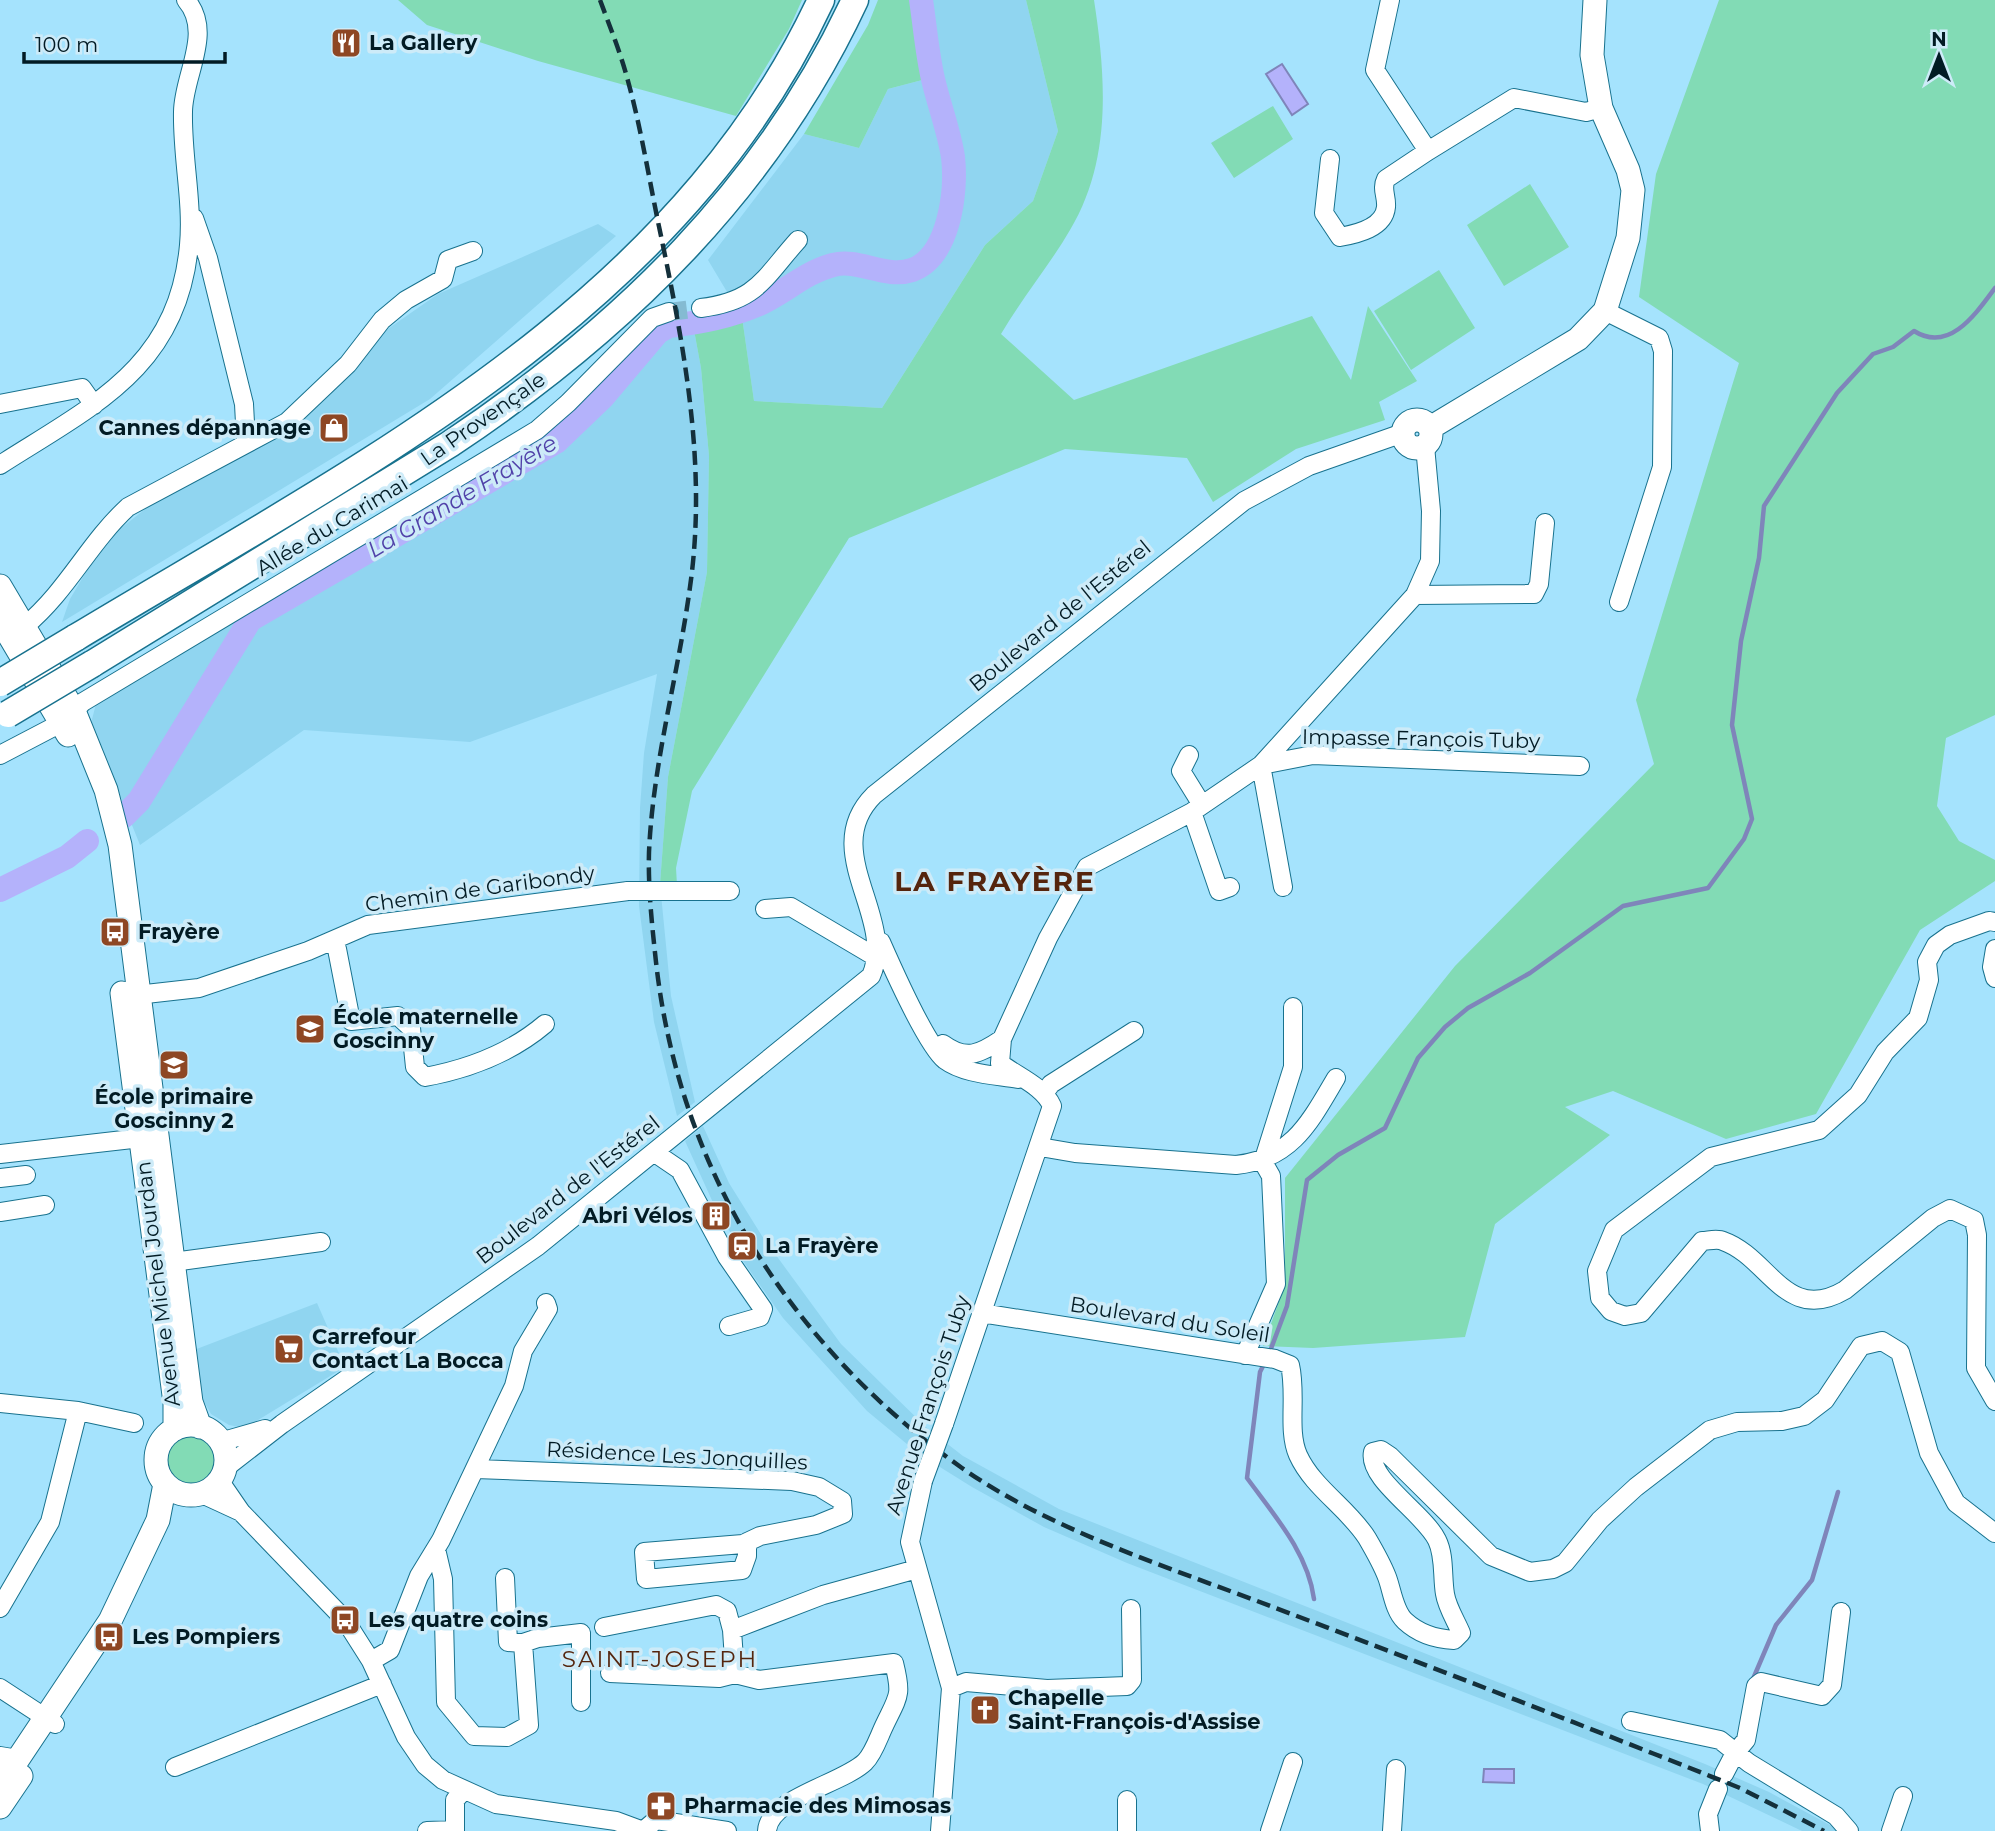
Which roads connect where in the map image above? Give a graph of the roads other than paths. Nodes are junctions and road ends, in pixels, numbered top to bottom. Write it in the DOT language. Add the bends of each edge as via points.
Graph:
graph roads {
  1 [pos="186,0"];
  2 [pos="821,0"];
  3 [pos="855,0"];
  4 [pos="1390,0"];
  5 [pos="1595,0"];
  6 [pos="1601,108"];
  7 [pos="1428,151"];
  8 [pos="1330,159"];
  9 [pos="189,204"];
  10 [pos="798,240"];
  11 [pos="473,251"];
  12 [pos="701,308"];
  13 [pos="1605,311"];
  14 [pos="669,312"];
  15 [pos="0,404"];
  16 [pos="94,405"];
  17 [pos="1403,433"];
  18 [pos="1427,437"];
  19 [pos="246,442"];
  20 [pos="0,465"];
  21 [pos="1545,523"];
  22 [pos="1415,594"];
  23 [pos="1619,602"];
  24 [pos="3,604"];
  25 [pos="25,626"];
  26 [pos="0,682"];
  27 [pos="4,716"];
  28 [pos="69,716"];
  29 [pos="1170,752"];
  30 [pos="0,755"];
  31 [pos="1261,765"];
  32 [pos="1580,766"];
  33 [pos="1197,809"];
  34 [pos="1230,887"];
  35 [pos="1283,887"];
  36 [pos="730,891"];
  37 [pos="765,909"];
  38 [pos="871,919"];
  39 [pos="1995,922"];
  40 [pos="332,942"];
  41 [pos="1995,949"];
  42 [pos="878,959"];
  43 [pos="894,973"];
  44 [pos="871,976"];
  45 [pos="1995,978"];
  46 [pos="130,995"];
  47 [pos="1293,1007"];
  48 [pos="919,1018"];
  49 [pos="545,1024"];
  50 [pos="1134,1031"];
  51 [pos="1002,1040"];
  52 [pos="139,1065"];
  53 [pos="1336,1078"];
  54 [pos="1021,1080"];
  55 [pos="1045,1092"];
  56 [pos="141,1138"];
  57 [pos="1040,1147"];
  58 [pos="655,1153"];
  59 [pos="0,1154"];
  60 [pos="160,1154"];
  61 [pos="1263,1162"];
  62 [pos="26,1175"];
  63 [pos="0,1178"];
  64 [pos="45,1205"];
  65 [pos="0,1212"];
  66 [pos="321,1242"];
  67 [pos="173,1262"];
  68 [pos="546,1303"];
  69 [pos="981,1313"];
  70 [pos="729,1326"];
  71 [pos="1260,1357"];
  72 [pos="1995,1401"];
  73 [pos="0,1403"];
  74 [pos="78,1411"];
  75 [pos="134,1423"];
  76 [pos="282,1424"];
  77 [pos="200,1427"];
  78 [pos="174,1429"];
  79 [pos="220,1442"];
  80 [pos="476,1469"];
  81 [pos="199,1484"];
  82 [pos="1995,1533"];
  83 [pos="747,1542"];
  84 [pos="436,1549"];
  85 [pos="917,1569"];
  86 [pos="505,1578"];
  87 [pos="0,1608"];
  88 [pos="1131,1609"];
  89 [pos="1841,1612"];
  90 [pos="604,1627"];
  91 [pos="732,1630"];
  92 [pos="523,1643"];
  93 [pos="371,1661"];
  94 [pos="610,1674"];
  95 [pos="735,1674"];
  96 [pos="382,1684"];
  97 [pos="0,1688"];
  98 [pos="951,1688"];
  99 [pos="582,1702"];
  100 [pos="50,1721"];
  101 [pos="1631,1721"];
  102 [pos="1734,1753"];
  103 [pos="9,1757"];
  104 [pos="1293,1762"];
  105 [pos="175,1767"];
  106 [pos="1396,1769"];
  107 [pos="0,1786"];
  108 [pos="463,1791"];
  109 [pos="1903,1796"];
  110 [pos="1127,1800"];
  111 [pos="0,1807"];
  112 [pos="427,1831"];
  113 [pos="455,1831"];
  114 [pos="643,1831"];
  115 [pos="727,1831"];
  116 [pos="767,1831"];
  117 [pos="940,1831"];
  118 [pos="1127,1831"];
  119 [pos="1270,1831"];
  120 [pos="1392,1831"];
  121 [pos="1710,1831"];
  122 [pos="1849,1831"];
  123 [pos="1891,1831"];
  1 -- 9 [label="street" via="195,10 198,33 183,109"];
  2 -- 26 [label="highway, La Provençale, bridge" via="784,71 740,137 678,215 538,343 427,422"];
  3 -- 27 [label="highway, La Provençale, bridge" via="810,88 776,140 698,239 567,360 473,429 363,500"];
  4 -- 7 [label="street" via="1375,70"];
  5 -- 6 [label="main road" via="1592,55"];
  6 -- 7 [label="street" via="1586,112 1514,98"];
  6 -- 13 [label="main road" via="1633,190 1628,238"];
  7 -- 8 [label="street" via="1386,179 1386,207 1377,223 1340,237 1324,213"];
  9 -- 16 [label="street" via="183,283 166,328 139,369"];
  9 -- 19 [label="street" via="208,258 244,404"];
  10 -- 12 [label="street" via="748,296"];
  11 -- 19 [label="street" via="448,260 443,279 382,320 311,402 286,422"];
  13 -- 18 [label="main road" via="1577,339"];
  13 -- 23 [label="street" via="1659,338 1663,351 1662,467"];
  14 -- 28 [label="street, Allée du Carimai" via="652,318 537,430 83,702"];
  15 -- 16 [label="street" via="82,388"];
  16 -- 20 [label="street"];
  17 -- 18 [label="main road" via="1416,420 1424,422"];
  17 -- 38 [label="street, Boulevard de l'Estérel" via="1309,467 1244,501 874,794 857,815 853,834 854,861"];
  18 -- 22 [label="street" via="1430,561"];
  19 -- 25 [label="street" via="128,507 109,525 51,604"];
  21 -- 22 [label="street" via="1534,594"];
  22 -- 31 [label="street"];
  24 -- 25 [label="main road, Avenue Michel Jourdan"];
  24 -- 28 [label="main road, Avenue Michel Jourdan"];
  25 -- 28 [label="main road, Avenue Michel Jourdan"];
  28 -- 30 [label="street, Allée du Carimai"];
  28 -- 46 [label="main road, Avenue Michel Jourdan" via="106,790 120,845"];
  29 -- 33 [label="street" via="1185,763"];
  31 -- 32 [label="street, Impasse François Tuby" via="1313,755"];
  31 -- 33 [label="street"];
  31 -- 35 [label="street"];
  33 -- 34 [label="street" via="1219,891"];
  33 -- 51 [label="street" via="1087,867 1048,938"];
  36 -- 40 [label="street, Chemin de Garibondy, bridge" via="628,891 415,917 368,925"];
  37 -- 42 [label="street" via="791,907"];
  38 -- 42 [label="street, Boulevard de l'Estérel"];
  38 -- 43 [label="street, Boulevard de l'Estérel"];
  39 -- 72 [label="street" via="1950,935 1936,945 1927,962 1929,980 1918,1018 1885,1052 1858,1095 1819,1130 1711,1157 1614,1230 1597,1271 1600,1298 1611,1311 1625,1316 1641,1313 1702,1241 1721,1240 1744,1253 1788,1293 1829,1299 1933,1217 1950,1209 1964,1213 1974,1220 1977,1235 1976,1368"];
  40 -- 46 [label="street, Chemin de Garibondy" via="199,988"];
  40 -- 49 [label="street" via="351,1021 398,1016 411,1028 415,1067 425,1077 484,1059 526,1040"];
  41 -- 45 [label="street"];
  42 -- 44 [label="street, Boulevard de l'Estérel"];
  43 -- 44 [label="street"];
  43 -- 48 [label="street, Boulevard de l'Estérel"];
  44 -- 58 [label="street, Boulevard de l'Estérel"];
  46 -- 52 [label="main road, Avenue Michel Jourdan"];
  47 -- 61 [label="street" via="1293,1067"];
  48 -- 51 [label="street, Boulevard de l'Estérel" via="945,1046 961,1054 978,1056"];
  48 -- 54 [label="street, Boulevard de l'Estérel" via="946,1060"];
  50 -- 55 [label="street"];
  51 -- 54 [label="street" via="1000,1063"];
  52 -- 56 [label="main road, Avenue Michel Jourdan"];
  52 -- 60 [label="main road, Avenue Michel Jourdan"];
  53 -- 61 [label="street" via="1307,1128"];
  54 -- 55 [label="street"];
  55 -- 57 [label="street, Avenue François Tuby" via="1052,1106"];
  56 -- 59 [label="street"];
  56 -- 60 [label="main road, Avenue Michel Jourdan"];
  56 -- 78 [label="main road, Avenue Michel Jourdan" via="175,1403"];
  57 -- 61 [label="street" via="1236,1165"];
  57 -- 69 [label="street, Avenue François Tuby"];
  58 -- 70 [label="street" via="680,1170 727,1257 763,1309 760,1317"];
  58 -- 76 [label="street, Boulevard de l'Estérel" via="538,1246"];
  60 -- 67 [label="main road, Avenue Michel Jourdan"];
  61 -- 71 [label="street" via="1270,1175 1276,1284"];
  62 -- 63 [label="street"];
  64 -- 65 [label="street"];
  66 -- 67 [label="street"];
  67 -- 77 [label="main road, Avenue Michel Jourdan" via="191,1402"];
  68 -- 80 [label="street" via="548,1309 523,1351 514,1386"];
  69 -- 71 [label="street, Boulevard du Soleil"];
  69 -- 85 [label="street, Avenue François Tuby, bridge" via="911,1525"];
  71 -- 82 [label="street, Boulevard du Soleil" via="1290,1365 1296,1388 1293,1435 1298,1455 1366,1536 1403,1619 1440,1639 1454,1640 1461,1633 1445,1596 1438,1542 1425,1522 1375,1472 1373,1451 1390,1456 1491,1556 1530,1572 1553,1569 1565,1563 1600,1520 1636,1487 1710,1430 1737,1422 1804,1416 1825,1400 1861,1346 1882,1341 1900,1352 1929,1453 1955,1503"];
  73 -- 74 [label="street"];
  74 -- 75 [label="street"];
  74 -- 87 [label="street" via="50,1522"];
  76 -- 79 [label="street, Boulevard de l'Estérel"];
  76 -- 81 [label="street, Boulevard de l'Estérel"];
  77 -- 78 [label="main road"];
  77 -- 79 [label="main road"];
  78 -- 81 [label="main road" via="158,1448 158,1474"];
  79 -- 81 [label="main road" via="224,1450"];
  80 -- 83 [label="street, Résidence Les Jonquilles" via="792,1481 819,1487 842,1501 843,1514"];
  80 -- 84 [label="street"];
  81 -- 93 [label="street" via="241,1512 345,1620"];
  81 -- 100 [label="main road" via="158,1520 110,1621"];
  83 -- 83 [label="street, Résidence Les Jonquilles" via="644,1552 646,1579 742,1570"];
  84 -- 92 [label="street" via="443,1579 446,1702 474,1736 507,1737 529,1725"];
  84 -- 93 [label="street" via="419,1576 390,1650"];
  85 -- 91 [label="street" via="823,1595"];
  85 -- 98 [label="street, Avenue François Tuby"];
  86 -- 92 [label="street" via="508,1642"];
  88 -- 98 [label="street" via="1132,1680 1127,1686 1047,1689 966,1682"];
  89 -- 102 [label="street" via="1832,1685 1822,1696 1761,1682 1756,1685 1746,1740"];
  90 -- 91 [label="street" via="716,1605 727,1611"];
  91 -- 95 [label="street"];
  92 -- 99 [label="street" via="582,1633"];
  93 -- 96 [label="street"];
  94 -- 95 [label="street" via="719,1678"];
  95 -- 116 [label="street" via="760,1680 894,1663 901,1691 867,1760 851,1773 779,1808"];
  96 -- 105 [label="street"];
  96 -- 108 [label="street" via="406,1737 425,1765"];
  97 -- 100 [label="street"];
  98 -- 117 [label="street, Avenue François Tuby"];
  100 -- 103 [label="main road"];
  100 -- 111 [label="main road"];
  101 -- 102 [label="street" via="1720,1740"];
  102 -- 121 [label="street" via="1708,1814"];
  102 -- 122 [label="street" via="1836,1816"];
  103 -- 107 [label="main road"];
  104 -- 119 [label="street"];
  106 -- 120 [label="street"];
  108 -- 113 [label="street" via="455,1800"];
  108 -- 114 [label="street" via="496,1804 616,1821"];
  109 -- 123 [label="street"];
  110 -- 118 [label="street"];
  112 -- 113 [label="street"];
  114 -- 115 [label="street" via="656,1821"];
}
